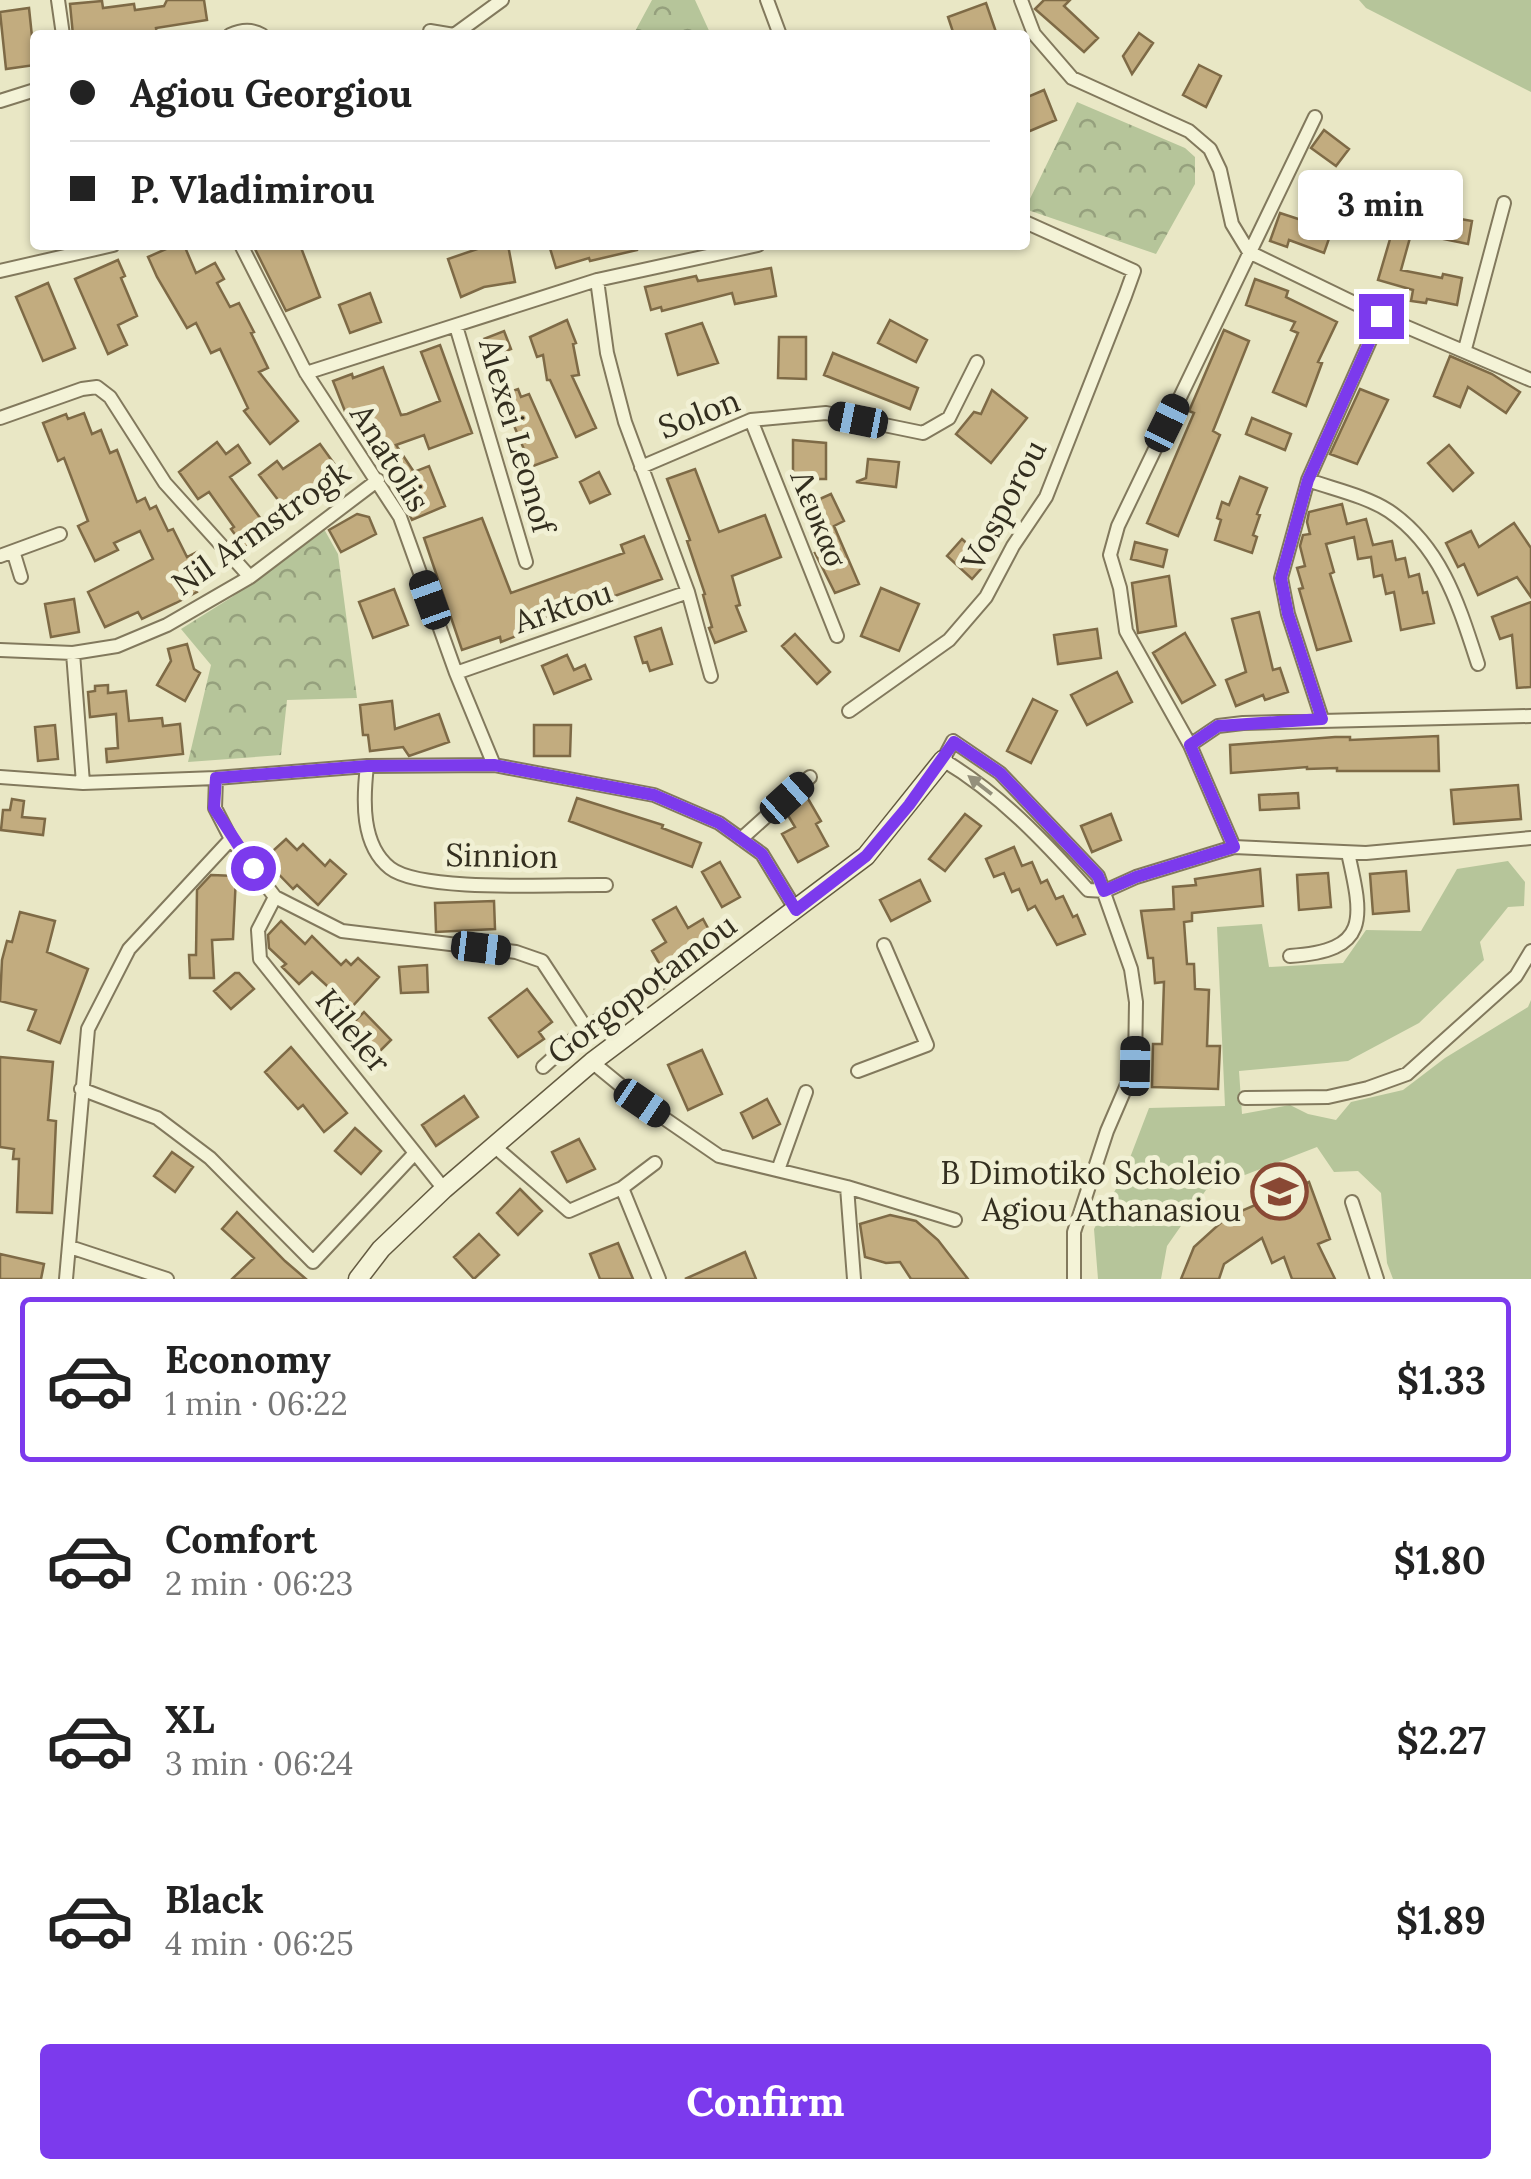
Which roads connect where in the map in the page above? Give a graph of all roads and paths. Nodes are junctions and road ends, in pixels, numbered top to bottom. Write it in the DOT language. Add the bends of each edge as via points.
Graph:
graph roads {
  1 [pos="58,0"];
  2 [pos="502,0"];
  3 [pos="768,0"];
  4 [pos="1020,0"];
  5 [pos="62,30"];
  6 [pos="461,30"];
  7 [pos="778,30"];
  8 [pos="30,91"];
  9 [pos="0,100"];
  10 [pos="1315,117"];
  11 [pos="1504,203"];
  12 [pos="1030,224"];
  13 [pos="90,250"];
  14 [pos="244,250"];
  15 [pos="735,250"];
  16 [pos="1250,252"];
  17 [pos="0,270"];
  18 [pos="596,280"];
  19 [pos="1381,316"];
  20 [pos="456,326"];
  21 [pos="1465,350"];
  22 [pos="977,362"];
  23 [pos="306,373"];
  24 [pos="1531,380"];
  25 [pos="0,418"];
  26 [pos="750,420"];
  27 [pos="641,467"];
  28 [pos="378,480"];
  29 [pos="1308,480"];
  30 [pos="60,534"];
  31 [pos="7,555"];
  32 [pos="526,562"];
  33 [pos="20,576"];
  34 [pos="250,578"];
  35 [pos="688,592"];
  36 [pos="837,636"];
  37 [pos="0,650"];
  38 [pos="73,653"];
  39 [pos="1478,664"];
  40 [pos="456,673"];
  41 [pos="712,676"];
  42 [pos="849,711"];
  43 [pos="1531,716"];
  44 [pos="1322,719"];
  45 [pos="1190,745"];
  46 [pos="943,760"];
  47 [pos="494,765"];
  48 [pos="367,766"];
  49 [pos="810,776"];
  50 [pos="0,778"];
  51 [pos="216,778"];
  52 [pos="83,784"];
  53 [pos="1531,838"];
  54 [pos="232,839"];
  55 [pos="741,840"];
  56 [pos="1234,847"];
  57 [pos="1348,853"];
  58 [pos="606,885"];
  59 [pos="1104,891"];
  60 [pos="275,897"];
  61 [pos="796,910"];
  62 [pos="884,945"];
  63 [pos="1531,951"];
  64 [pos="1290,956"];
  65 [pos="665,980"];
  66 [pos="586,1028"];
  67 [pos="592,1062"];
  68 [pos="543,1067"];
  69 [pos="858,1071"];
  70 [pos="81,1089"];
  71 [pos="806,1092"];
  72 [pos="1245,1098"];
  73 [pos="494,1146"];
  74 [pos="415,1154"];
  75 [pos="655,1164"];
  76 [pos="778,1170"];
  77 [pos="847,1187"];
  78 [pos="622,1188"];
  79 [pos="444,1189"];
  80 [pos="1352,1202"];
  81 [pos="955,1220"];
  82 [pos="70,1247"];
  83 [pos="66,1279"];
  84 [pos="167,1279"];
  85 [pos="358,1279"];
  86 [pos="659,1279"];
  87 [pos="854,1279"];
  88 [pos="1074,1279"];
  89 [pos="1377,1279"];
  1 -- 5 [label="street"];
  2 -- 6 [label="street"];
  3 -- 7 [label="street"];
  4 -- 16 [label="street" via="1034,34 1072,78 1189,132 1210,149 1232,224"];
  8 -- 9 [label="street"];
  10 -- 16 [label="street"];
  11 -- 21 [label="street"];
  12 -- 42 [label="street, Vosporou" via="1134,270 1046,497 986,598 948,640"];
  13 -- 17 [label="street"];
  14 -- 23 [label="street, Anatolis"];
  15 -- 18 [label="street"];
  16 -- 19 [label="street"];
  16 -- 45 [label="street" via="1110,555 1126,632"];
  18 -- 20 [label="street"];
  18 -- 27 [label="street" via="607,354"];
  19 -- 21 [label="street"];
  19 -- 29 [label="street"];
  20 -- 23 [label="street"];
  20 -- 32 [label="street, Alexei Leonof"];
  21 -- 24 [label="street"];
  22 -- 26 [label="street, Solon" via="949,418 922,432 826,413"];
  23 -- 28 [label="street, Anatolis"];
  25 -- 34 [label="street" via="97,387 165,483"];
  26 -- 27 [label="street, Solon"];
  26 -- 36 [label="street, Λευκασ"];
  27 -- 35 [label="street"];
  28 -- 34 [label="street, Nil Armstrogk"];
  28 -- 40 [label="street, Anatolis" via="400,517"];
  29 -- 39 [label="street" via="1386,509 1423,539 1454,593"];
  29 -- 44 [label="street" via="1281,578"];
  30 -- 31 [label="street"];
  31 -- 33 [label="street"];
  34 -- 38 [label="street, Nil Armstrogk" via="168,626 116,646"];
  35 -- 40 [label="street, Arktou"];
  35 -- 41 [label="street"];
  37 -- 38 [label="street, Nil Armstrogk"];
  38 -- 52 [label="street"];
  40 -- 47 [label="street, Anatolis"];
  43 -- 44 [label="street"];
  44 -- 45 [label="street" via="1218,726"];
  45 -- 56 [label="street"];
  59 -- 46 [label="street, one-way" via="1088,890 976,779"];
  46 -- 59 [label="street, Gorgopotamou" via="954,742 1000,773 1098,876"];
  46 -- 61 [label="street, Gorgopotamou" via="866,856"];
  47 -- 48 [label="street"];
  47 -- 55 [label="street" via="654,795"];
  48 -- 51 [label="street"];
  48 -- 58 [label="street, Sinnion" via="369,841 390,868 423,882"];
  49 -- 55 [label="street"];
  50 -- 52 [label="street"];
  51 -- 52 [label="street"];
  51 -- 54 [label="street" via="214,808"];
  53 -- 57 [label="street"];
  54 -- 60 [label="street"];
  54 -- 70 [label="street" via="129,949 88,1029"];
  55 -- 61 [label="street" via="762,854"];
  56 -- 57 [label="street"];
  56 -- 59 [label="street"];
  57 -- 64 [label="street" via="1358,897 1356,924 1344,944 1324,954"];
  59 -- 88 [label="street" via="1131,969 1135,1066 1074,1232"];
  60 -- 66 [label="street" via="342,931 516,952 542,961"];
  60 -- 74 [label="street, Kileler" via="258,930 260,959"];
  61 -- 67 [label="street, Gorgopotamou"];
  62 -- 69 [label="street" via="927,1044"];
  63 -- 72 [label="street" via="1516,976 1407,1074 1328,1097"];
  65 -- 66 [label="street"];
  66 -- 68 [label="street"];
  67 -- 73 [label="street, Gorgopotamou"];
  67 -- 76 [label="street" via="720,1156"];
  70 -- 74 [label="street" via="157,1118 210,1158 313,1262"];
  70 -- 82 [label="street"];
  71 -- 76 [label="street"];
  73 -- 78 [label="street" via="569,1211"];
  73 -- 79 [label="street, Gorgopotamou"];
  74 -- 79 [label="street, Kileler"];
  75 -- 78 [label="street"];
  76 -- 77 [label="street"];
  77 -- 81 [label="street"];
  77 -- 87 [label="street"];
  78 -- 86 [label="street"];
  79 -- 85 [label="street, Gorgopotamou"];
  80 -- 89 [label="street"];
  82 -- 83 [label="street"];
  82 -- 84 [label="street"];
}
